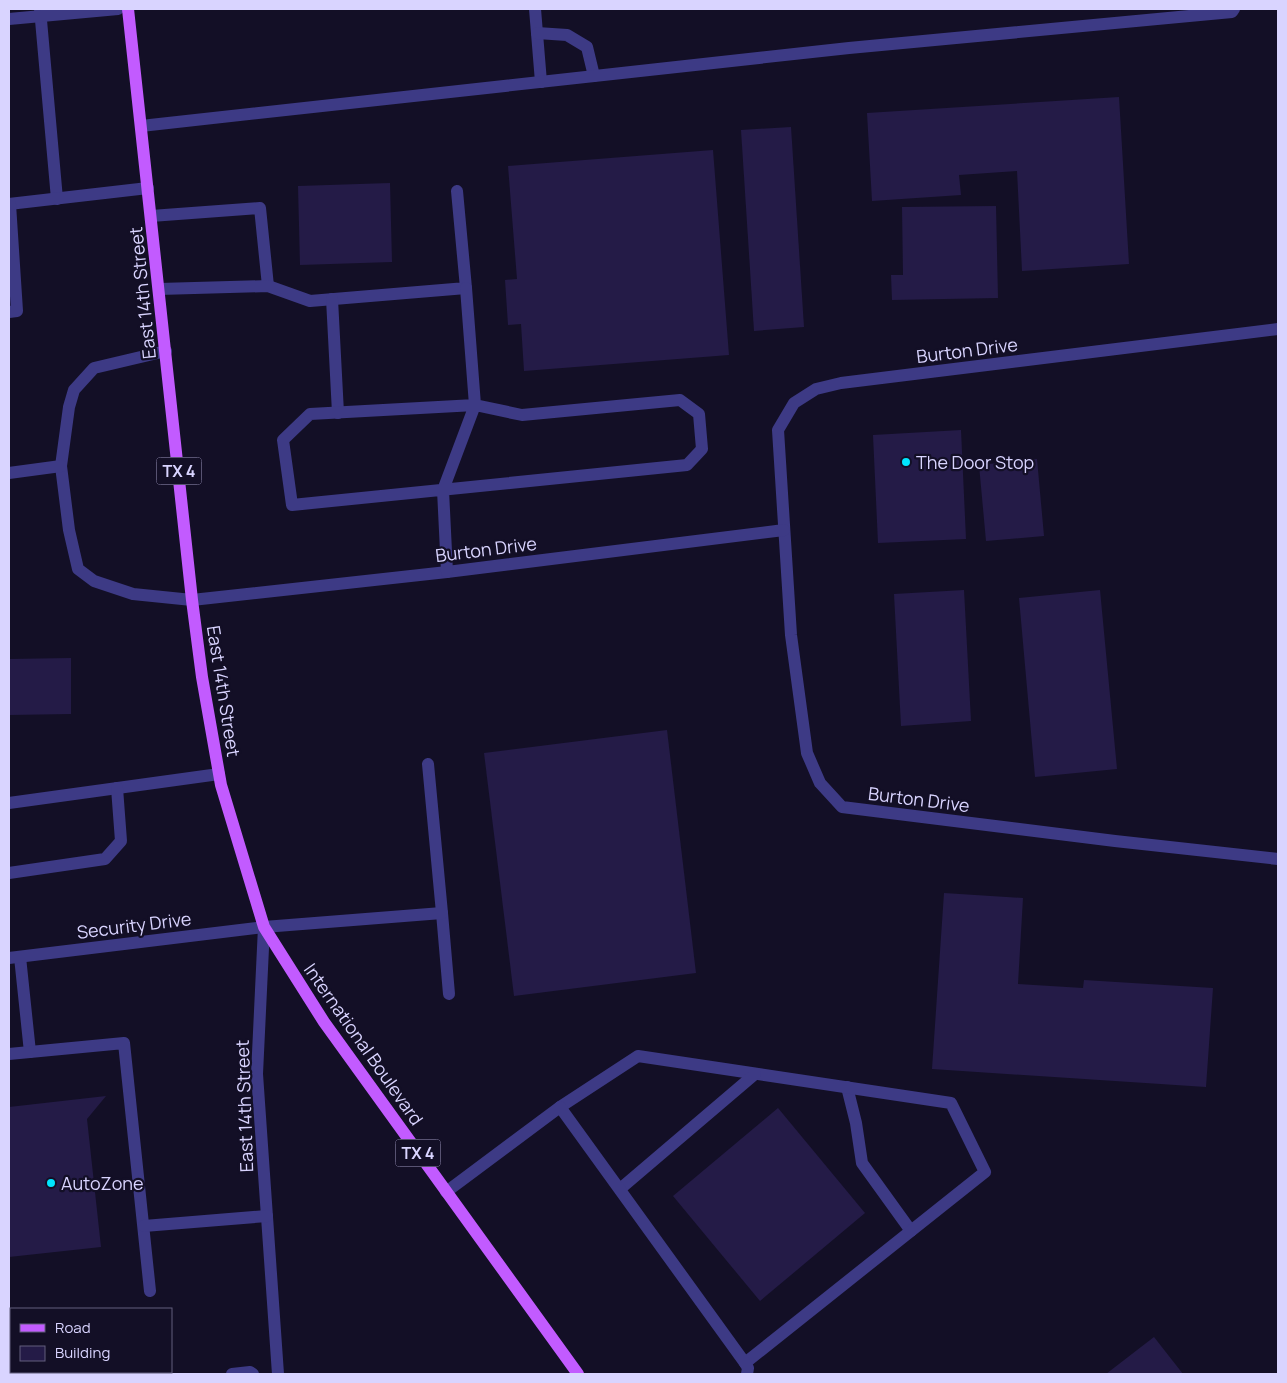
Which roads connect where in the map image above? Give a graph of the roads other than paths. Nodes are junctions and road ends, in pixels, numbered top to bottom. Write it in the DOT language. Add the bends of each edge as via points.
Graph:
graph roads {
  1 [pos="118,9"];
  2 [pos="128,9"];
  3 [pos="535,9"];
  4 [pos="1180,9"];
  5 [pos="1234,9"];
  6 [pos="41,13"];
  7 [pos="9,19"];
  8 [pos="1170,19"];
  9 [pos="537,33"];
  10 [pos="594,76"];
  11 [pos="542,82"];
  12 [pos="141,126"];
  13 [pos="148,188"];
  14 [pos="457,190"];
  15 [pos="57,199"];
  16 [pos="9,204"];
  17 [pos="151,216"];
  18 [pos="11,250"];
  19 [pos="12,275"];
  20 [pos="268,286"];
  21 [pos="466,288"];
  22 [pos="159,289"];
  23 [pos="332,299"];
  24 [pos="9,312"];
  25 [pos="1278,329"];
  26 [pos="166,352"];
  27 [pos="475,405"];
  28 [pos="338,413"];
  29 [pos="61,466"];
  30 [pos="9,473"];
  31 [pos="442,490"];
  32 [pos="784,530"];
  33 [pos="447,572"];
  34 [pos="192,600"];
  35 [pos="428,764"];
  36 [pos="220,774"];
  37 [pos="117,788"];
  38 [pos="9,803"];
  39 [pos="1278,859"];
  40 [pos="9,873"];
  41 [pos="442,913"];
  42 [pos="264,927"];
  43 [pos="14,958"];
  44 [pos="449,994"];
  45 [pos="30,1052"];
  46 [pos="9,1054"];
  47 [pos="755,1074"];
  48 [pos="847,1087"];
  49 [pos="560,1107"];
  50 [pos="620,1189"];
  51 [pos="446,1192"];
  52 [pos="267,1216"];
  53 [pos="144,1226"];
  54 [pos="911,1231"];
  55 [pos="150,1291"];
  56 [pos="746,1369"];
  57 [pos="232,1374"];
  58 [pos="253,1374"];
  59 [pos="278,1374"];
  60 [pos="578,1374"];
  1 -- 6 [label="street"];
  2 -- 12 [label="main road, East 14th Street / TX 4"];
  3 -- 9 [label="street"];
  4 -- 8 [label="street"];
  5 -- 8 [label="street" via="1232,12"];
  6 -- 7 [label="street"];
  6 -- 15 [label="street"];
  8 -- 10 [label="street" via="850,48"];
  9 -- 10 [label="street" via="567,35 587,47"];
  9 -- 11 [label="street"];
  10 -- 11 [label="street"];
  11 -- 12 [label="street"];
  12 -- 13 [label="main road, East 14th Street / TX 4"];
  13 -- 15 [label="street"];
  13 -- 17 [label="main road, East 14th Street / TX 4"];
  14 -- 21 [label="street"];
  15 -- 16 [label="street"];
  16 -- 18 [label="street"];
  17 -- 20 [label="street" via="260,208"];
  17 -- 22 [label="main road, East 14th Street / TX 4"];
  18 -- 19 [label="street"];
  19 -- 24 [label="street" via="17,311"];
  20 -- 22 [label="street"];
  20 -- 23 [label="street" via="310,301"];
  21 -- 23 [label="street"];
  21 -- 27 [label="street"];
  22 -- 26 [label="main road, East 14th Street / TX 4"];
  23 -- 28 [label="street"];
  25 -- 32 [label="street, Burton Drive" via="840,383 816,389 794,403 778,430"];
  26 -- 29 [label="street, Burton Drive" via="94,368 74,390"];
  26 -- 34 [label="main road, East 14th Street / TX 4"];
  27 -- 28 [label="street"];
  27 -- 31 [label="street"];
  27 -- 31 [label="street" via="522,415 680,400 699,414 702,448 687,465"];
  28 -- 31 [label="street" via="310,414 283,440 292,504"];
  29 -- 30 [label="street"];
  29 -- 34 [label="street, Burton Drive" via="69,530 78,568 94,581 133,594"];
  31 -- 33 [label="street"];
  32 -- 33 [label="street, Burton Drive"];
  32 -- 39 [label="street, Burton Drive" via="791,635 807,753 820,783 842,807"];
  33 -- 34 [label="street, Burton Drive"];
  34 -- 36 [label="main road, East 14th Street / TX 4"];
  35 -- 41 [label="street"];
  36 -- 37 [label="street"];
  36 -- 42 [label="main road, East 14th Street / TX 4"];
  37 -- 38 [label="street"];
  37 -- 40 [label="street" via="121,841 105,859"];
  41 -- 42 [label="street, Security Drive"];
  41 -- 44 [label="street"];
  42 -- 43 [label="street, Security Drive"];
  42 -- 51 [label="main road, International Boulevard / TX 4" via="324,1022"];
  42 -- 52 [label="street, East 14th Street" via="257,1074"];
  43 -- 45 [label="street"];
  45 -- 46 [label="street"];
  45 -- 53 [label="street" via="124,1043"];
  47 -- 48 [label="street"];
  47 -- 49 [label="street" via="638,1056"];
  47 -- 50 [label="street"];
  48 -- 54 [label="street" via="862,1163"];
  48 -- 54 [label="street" via="951,1103 985,1172"];
  49 -- 50 [label="street"];
  49 -- 51 [label="street"];
  50 -- 56 [label="street"];
  51 -- 60 [label="main road, International Boulevard / TX 4"];
  52 -- 53 [label="street"];
  52 -- 59 [label="street, East 14th Street"];
  53 -- 55 [label="street"];
  54 -- 56 [label="street"];
  57 -- 58 [label="street"];
}
